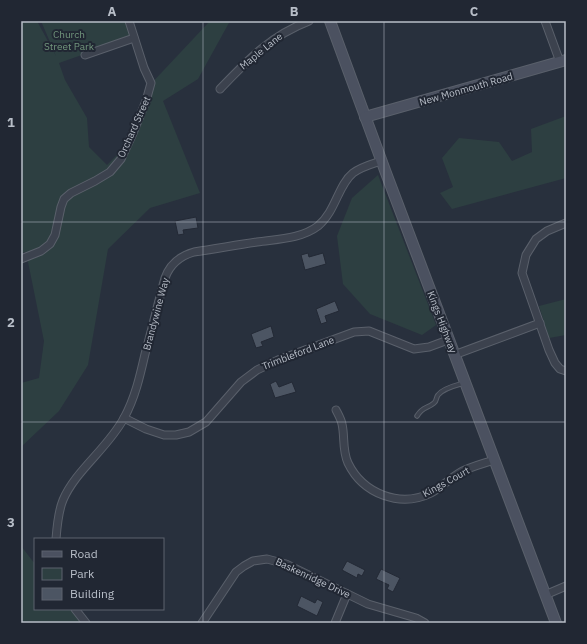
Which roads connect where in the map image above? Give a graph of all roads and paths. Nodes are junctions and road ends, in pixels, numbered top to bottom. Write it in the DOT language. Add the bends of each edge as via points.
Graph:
graph roads {
  1 [pos="129,21"];
  2 [pos="309,21"];
  3 [pos="330,21"];
  4 [pos="546,21"];
  5 [pos="134,38"];
  6 [pos="85,55"];
  7 [pos="563,61"];
  8 [pos="220,89"];
  9 [pos="365,117"];
  10 [pos="381,161"];
  11 [pos="566,223"];
  12 [pos="21,259"];
  13 [pos="540,323"];
  14 [pos="448,340"];
  15 [pos="454,354"];
  16 [pos="566,371"];
  17 [pos="464,383"];
  18 [pos="336,410"];
  19 [pos="416,416"];
  20 [pos="124,418"];
  21 [pos="494,460"];
  22 [pos="56,538"];
  23 [pos="566,586"];
  24 [pos="347,594"];
  25 [pos="545,595"];
  26 [pos="76,610"];
  27 [pos="86,623"];
  28 [pos="202,623"];
  29 [pos="335,623"];
  30 [pos="425,623"];
  31 [pos="556,623"];
  1 -- 5 [label="street, Orchard Street"];
  2 -- 8 [label="street, Maple Lane" via="289,29 265,46"];
  3 -- 9 [label="street, Kings Highway"];
  4 -- 7 [label="street"];
  5 -- 6 [label="street"];
  5 -- 12 [label="street, Orchard Street" via="151,83 121,159 105,176 68,195 61,207 53,240 41,251"];
  7 -- 9 [label="street, New Monmouth Road"];
  9 -- 10 [label="street, Kings Highway"];
  10 -- 14 [label="street, Kings Highway"];
  10 -- 20 [label="street, Brandywine Way" via="357,170 350,176 328,216 308,232 292,237 194,252 184,255 173,264 165,278 138,381"];
  11 -- 13 [label="street" via="542,234 533,242 526,254 523,276"];
  13 -- 15 [label="street"];
  13 -- 16 [label="street" via="555,363"];
  14 -- 15 [label="street, Kings Highway"];
  14 -- 20 [label="street, Trimbleford Lane" via="414,349 369,331 354,332 257,370 241,382 206,422 189,432 164,435"];
  15 -- 17 [label="street, Kings Highway"];
  17 -- 19 [label="lane" via="442,391 433,404 420,409"];
  17 -- 21 [label="street, Kings Highway"];
  18 -- 21 [label="street, Kings Court" via="342,424 345,454 351,468 366,486 390,498 425,496 460,473"];
  20 -- 22 [label="street, Brandywine Way" via="104,447 66,492 61,504"];
  21 -- 25 [label="street, Kings Highway"];
  23 -- 25 [label="street"];
  24 -- 28 [label="street, Baskenridge Drive" via="280,561 261,559 236,572"];
  24 -- 29 [label="street"];
  24 -- 30 [label="street, Baskenridge Drive"];
  25 -- 31 [label="street, Kings Highway"];
  26 -- 27 [label="street"];
}
